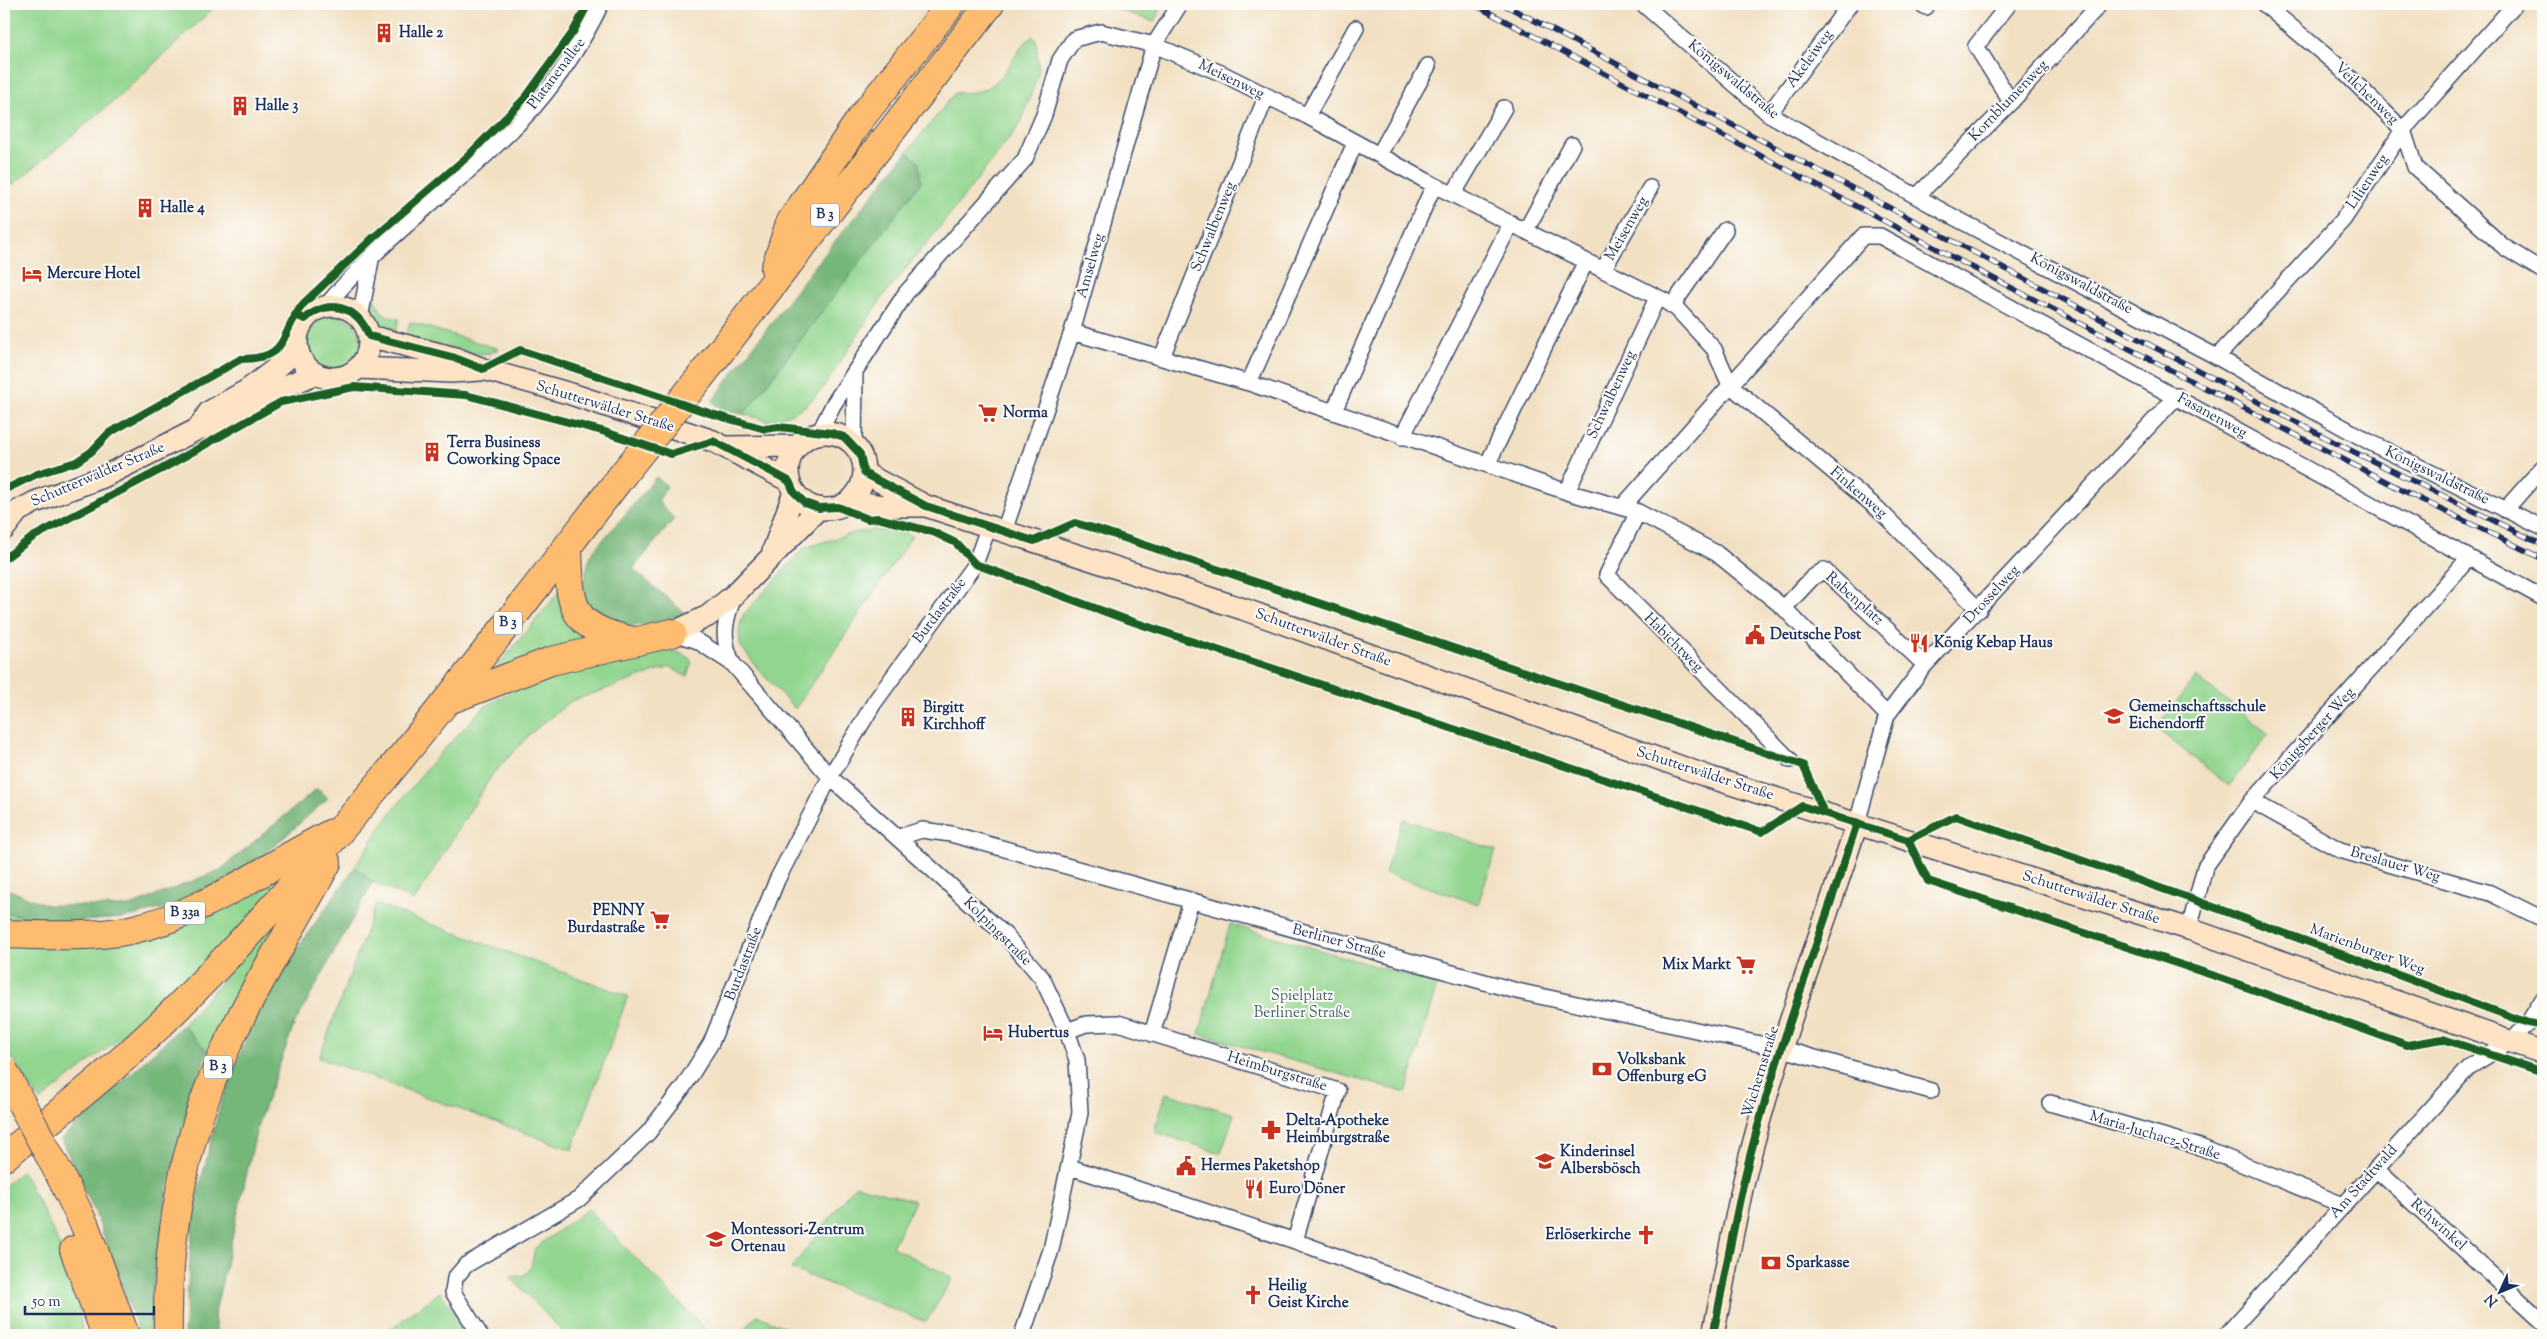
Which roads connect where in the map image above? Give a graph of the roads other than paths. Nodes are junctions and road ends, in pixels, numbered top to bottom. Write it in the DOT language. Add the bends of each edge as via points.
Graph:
graph roads {
  1 [pos="601,4"];
  2 [pos="951,4"];
  3 [pos="990,4"];
  4 [pos="1180,4"];
  5 [pos="1643,4"];
  6 [pos="1850,4"];
  7 [pos="2010,4"];
  8 [pos="2100,4"];
  9 [pos="2264,4"];
  10 [pos="2515,4"];
  11 [pos="1356,28"];
  12 [pos="1154,45"];
  13 [pos="1428,66"];
  14 [pos="1266,97"];
  15 [pos="2012,102"];
  16 [pos="1504,108"];
  17 [pos="1770,114"];
  18 [pos="1307,116"];
  19 [pos="2403,130"];
  20 [pos="1356,143"];
  21 [pos="1572,145"];
  22 [pos="1379,155"];
  23 [pos="1434,185"];
  24 [pos="1650,188"];
  25 [pos="1454,194"];
  26 [pos="1917,196"];
  27 [pos="1511,223"];
  28 [pos="1526,230"];
  29 [pos="1726,230"];
  30 [pos="371,260"];
  31 [pos="1586,261"];
  32 [pos="1603,270"];
  33 [pos="2543,271"];
  34 [pos="767,292"];
  35 [pos="1657,298"];
  36 [pos="1672,306"];
  37 [pos="325,307"];
  38 [pos="364,327"];
  39 [pos="1072,332"];
  40 [pos="298,349"];
  41 [pos="1162,357"];
  42 [pos="2217,357"];
  43 [pos="359,368"];
  44 [pos="483,370"];
  45 [pos="856,370"];
  46 [pos="315,374"];
  47 [pos="1249,383"];
  48 [pos="1730,385"];
  49 [pos="2177,396"];
  50 [pos="1334,412"];
  51 [pos="198,429"];
  52 [pos="819,433"];
  53 [pos="1402,437"];
  54 [pos="854,445"];
  55 [pos="796,446"];
  56 [pos="726,447"];
  57 [pos="1488,463"];
  58 [pos="2543,467"];
  59 [pos="864,473"];
  60 [pos="792,487"];
  61 [pos="1567,492"];
  62 [pos="849,502"];
  63 [pos="926,506"];
  64 [pos="1623,506"];
  65 [pos="819,508"];
  66 [pos="2505,510"];
  67 [pos="11,512"];
  68 [pos="1638,512"];
  69 [pos="997,528"];
  70 [pos="2543,528"];
  71 [pos="4,529"];
  72 [pos="568,546"];
  73 [pos="771,556"];
  74 [pos="2469,558"];
  75 [pos="734,595"];
  76 [pos="2543,598"];
  77 [pos="1784,608"];
  78 [pos="1979,610"];
  79 [pos="672,633"];
  80 [pos="634,641"];
  81 [pos="733,664"];
  82 [pos="1925,665"];
  83 [pos="449,700"];
  84 [pos="1887,715"];
  85 [pos="1790,760"];
  86 [pos="830,777"];
  87 [pos="2252,801"];
  88 [pos="1857,822"];
  89 [pos="347,826"];
  90 [pos="899,837"];
  91 [pos="1191,901"];
  92 [pos="2543,919"];
  93 [pos="2189,929"];
  94 [pos="4,934"];
  95 [pos="2543,999"];
  96 [pos="1067,1031"];
  97 [pos="1152,1034"];
  98 [pos="2511,1041"];
  99 [pos="1783,1048"];
  100 [pos="2543,1053"];
  101 [pos="4,1070"];
  102 [pos="1931,1091"];
  103 [pos="2050,1103"];
  104 [pos="4,1107"];
  105 [pos="4,1157"];
  106 [pos="1070,1167"];
  107 [pos="2376,1169"];
  108 [pos="56,1186"];
  109 [pos="2343,1205"];
  110 [pos="1295,1241"];
  111 [pos="2541,1315"];
  112 [pos="102,1331"];
  113 [pos="125,1335"];
  114 [pos="168,1335"];
  115 [pos="480,1335"];
  116 [pos="1022,1335"];
  117 [pos="1550,1335"];
  118 [pos="1713,1335"];
  119 [pos="2226,1335"];
  1 -- 30 [label="street, Platanenallee" via="583,40 534,106"];
  2 -- 34 [label="highway" via="861,118 790,223"];
  3 -- 34 [label="highway, B 3"];
  4 -- 12 [label="street, Amselweg"];
  5 -- 17 [label="street, Königswaldstraße"];
  6 -- 17 [label="street, Akeleiweg"];
  7 -- 15 [label="street" via="1976,46"];
  8 -- 15 [label="street, Kornblumenweg"];
  9 -- 19 [label="street, Veilchenweg" via="2338,66"];
  10 -- 19 [label="street, Lilienweg"];
  11 -- 18 [label="street"];
  12 -- 14 [label="street, Meisenweg" via="1223,74"];
  12 -- 39 [label="street, Amselweg"];
  12 -- 45 [label="street, Meisenweg" via="1101,32 1074,39 1060,60 1044,115 1025,159 906,293"];
  13 -- 22 [label="street"];
  14 -- 18 [label="street, Meisenweg"];
  14 -- 41 [label="street, Schwalbenweg"];
  15 -- 26 [label="street, Kornblumenweg"];
  16 -- 25 [label="street"];
  17 -- 26 [label="street, Königswaldstraße"];
  18 -- 20 [label="street, Meisenweg"];
  19 -- 33 [label="street, Veilchenweg" via="2415,167 2504,246"];
  19 -- 42 [label="street, Lilienweg" via="2343,220"];
  20 -- 22 [label="street, Meisenweg"];
  20 -- 47 [label="street"];
  21 -- 28 [label="street"];
  22 -- 23 [label="street, Meisenweg"];
  23 -- 25 [label="street, Meisenweg"];
  23 -- 50 [label="street"];
  24 -- 32 [label="street, Meisenweg"];
  25 -- 27 [label="street, Meisenweg"];
  26 -- 42 [label="street, Königswaldstraße"];
  27 -- 28 [label="street, Meisenweg"];
  27 -- 53 [label="street"];
  28 -- 31 [label="street, Meisenweg"];
  29 -- 36 [label="street"];
  30 -- 37 [label="street, Platanenallee"];
  30 -- 38 [label="street"];
  31 -- 32 [label="street, Meisenweg"];
  31 -- 57 [label="street"];
  32 -- 35 [label="street, Meisenweg"];
  34 -- 72 [label="highway, B 3, bridge"];
  35 -- 36 [label="street, Meisenweg"];
  35 -- 61 [label="street, Schwalbenweg"];
  36 -- 48 [label="street, Meisenweg" via="1714,349"];
  37 -- 38 [label="main road, Schutterwälder Straße" via="350,311"];
  37 -- 40 [label="main road" via="311,314 301,326"];
  38 -- 43 [label="main road" via="367,353"];
  38 -- 44 [label="main road, Schutterwälder Straße"];
  39 -- 41 [label="street"];
  39 -- 69 [label="street, Amselweg"];
  40 -- 46 [label="main road" via="304,363"];
  40 -- 51 [label="main road, Schutterwälder Straße" via="246,391 209,412"];
  41 -- 47 [label="street"];
  42 -- 66 [label="street, Königswaldstraße" via="2375,446"];
  43 -- 44 [label="main road, Schutterwälder Straße"];
  43 -- 46 [label="main road, Schutterwälder Straße" via="337,378"];
  44 -- 56 [label="main road, Schutterwälder Straße" via="571,394"];
  45 -- 52 [label="street, Meisenweg"];
  45 -- 54 [label="street"];
  46 -- 51 [label="main road, Schutterwälder Straße" via="286,386 218,425"];
  47 -- 50 [label="street"];
  48 -- 49 [label="street, Fasanenweg" via="1863,236 1880,236"];
  48 -- 64 [label="street"];
  48 -- 78 [label="street, Finkenweg" via="1878,509"];
  49 -- 74 [label="street, Fasanenweg"];
  49 -- 78 [label="street, Drosselweg"];
  50 -- 53 [label="street"];
  51 -- 67 [label="main road, Schutterwälder Straße" via="103,477"];
  52 -- 54 [label="main road" via="844,437"];
  52 -- 55 [label="main road"];
  53 -- 57 [label="street"];
  54 -- 59 [label="main road" via="864,463"];
  55 -- 56 [label="main road, Schutterwälder Straße"];
  55 -- 60 [label="main road" via="788,469"];
  56 -- 60 [label="main road, Schutterwälder Straße"];
  57 -- 61 [label="street"];
  58 -- 66 [label="street"];
  59 -- 62 [label="main road" via="860,489"];
  59 -- 63 [label="main road, Schutterwälder Straße"];
  60 -- 65 [label="main road" via="805,503"];
  60 -- 73 [label="main road"];
  61 -- 64 [label="street"];
  62 -- 63 [label="main road, Schutterwälder Straße"];
  62 -- 65 [label="main road" via="838,507"];
  63 -- 69 [label="main road, Schutterwälder Straße"];
  64 -- 68 [label="street"];
  65 -- 73 [label="main road"];
  66 -- 70 [label="street, Königswaldstraße"];
  67 -- 71 [label="main road, Schutterwälder Straße"];
  68 -- 77 [label="street" via="1716,553"];
  68 -- 85 [label="street, Habichtweg" via="1607,575"];
  69 -- 86 [label="street, Burdastraße" via="975,564 879,696"];
  69 -- 88 [label="main road, Schutterwälder Straße" via="1243,609 1712,778"];
  72 -- 80 [label="highway" via="570,595 578,614 588,625 606,635"];
  72 -- 83 [label="highway, B 3"];
  73 -- 75 [label="main road"];
  74 -- 76 [label="street, Fasanenweg"];
  74 -- 87 [label="street, Königsberger Weg"];
  75 -- 79 [label="main road" via="708,616"];
  75 -- 81 [label="street, Kolpingstraße" via="724,627 724,642"];
  77 -- 82 [label="street, Rabenplatz" via="1824,570"];
  77 -- 84 [label="street"];
  78 -- 82 [label="street, Drosselweg"];
  79 -- 80 [label="highway"];
  79 -- 81 [label="street, Kolpingstraße" via="696,640"];
  80 -- 83 [label="highway" via="552,661"];
  81 -- 86 [label="street, Kolpingstraße"];
  82 -- 84 [label="street, Drosselweg"];
  83 -- 89 [label="highway, B 3"];
  84 -- 88 [label="street, Drosselweg"];
  86 -- 90 [label="street, Kolpingstraße"];
  86 -- 115 [label="street, Burdastraße" via="777,880 711,1043 684,1086 648,1133 579,1199 466,1265 455,1278 453,1292"];
  87 -- 92 [label="street, Breslauer Weg" via="2340,850 2490,893"];
  87 -- 93 [label="street, Königsberger Weg" via="2205,867"];
  88 -- 93 [label="main road, Schutterwälder Straße"];
  88 -- 99 [label="main road, Wichernstraße"];
  89 -- 94 [label="highway, B 33a" via="286,856 228,893 178,916 128,930 62,935"];
  89 -- 105 [label="highway, B 3" via="165,1020 109,1071"];
  89 -- 114 [label="highway, B 3" via="246,1008 220,1061 198,1121 172,1247"];
  90 -- 91 [label="street, Berliner Straße" via="922,830 951,834"];
  90 -- 96 [label="street, Kolpingstraße" via="1005,935 1042,978"];
  91 -- 97 [label="street"];
  91 -- 99 [label="street, Berliner Straße" via="1517,991"];
  93 -- 98 [label="main road, Schutterwälder Straße"];
  95 -- 98 [label="street, Am Stadtwald" via="2528,1023"];
  96 -- 97 [label="street, Heimburgstraße" via="1100,1022 1118,1022"];
  96 -- 106 [label="street, Kolpingstraße" via="1077,1060 1080,1113"];
  97 -- 110 [label="street, Heimburgstraße" via="1338,1091"];
  98 -- 100 [label="main road, Schutterwälder Straße"];
  98 -- 107 [label="street, Am Stadtwald" via="2469,1067"];
  99 -- 102 [label="street, Wichernstraße"];
  99 -- 118 [label="main road, Wichernstraße" via="1746,1173"];
  101 -- 108 [label="highway, bridge"];
  103 -- 109 [label="street, Maria-Juchacz-Straße" via="2200,1147"];
  104 -- 108 [label="highway"];
  106 -- 110 [label="street"];
  106 -- 116 [label="street, Kolpingstraße" via="1052,1250"];
  107 -- 109 [label="street, Am Stadtwald"];
  107 -- 111 [label="street, Rehwinkel"];
  108 -- 112 [label="highway"];
  108 -- 113 [label="highway" via="85,1226"];
  109 -- 119 [label="street, Am Stadtwald"];
  110 -- 117 [label="street"];
}
